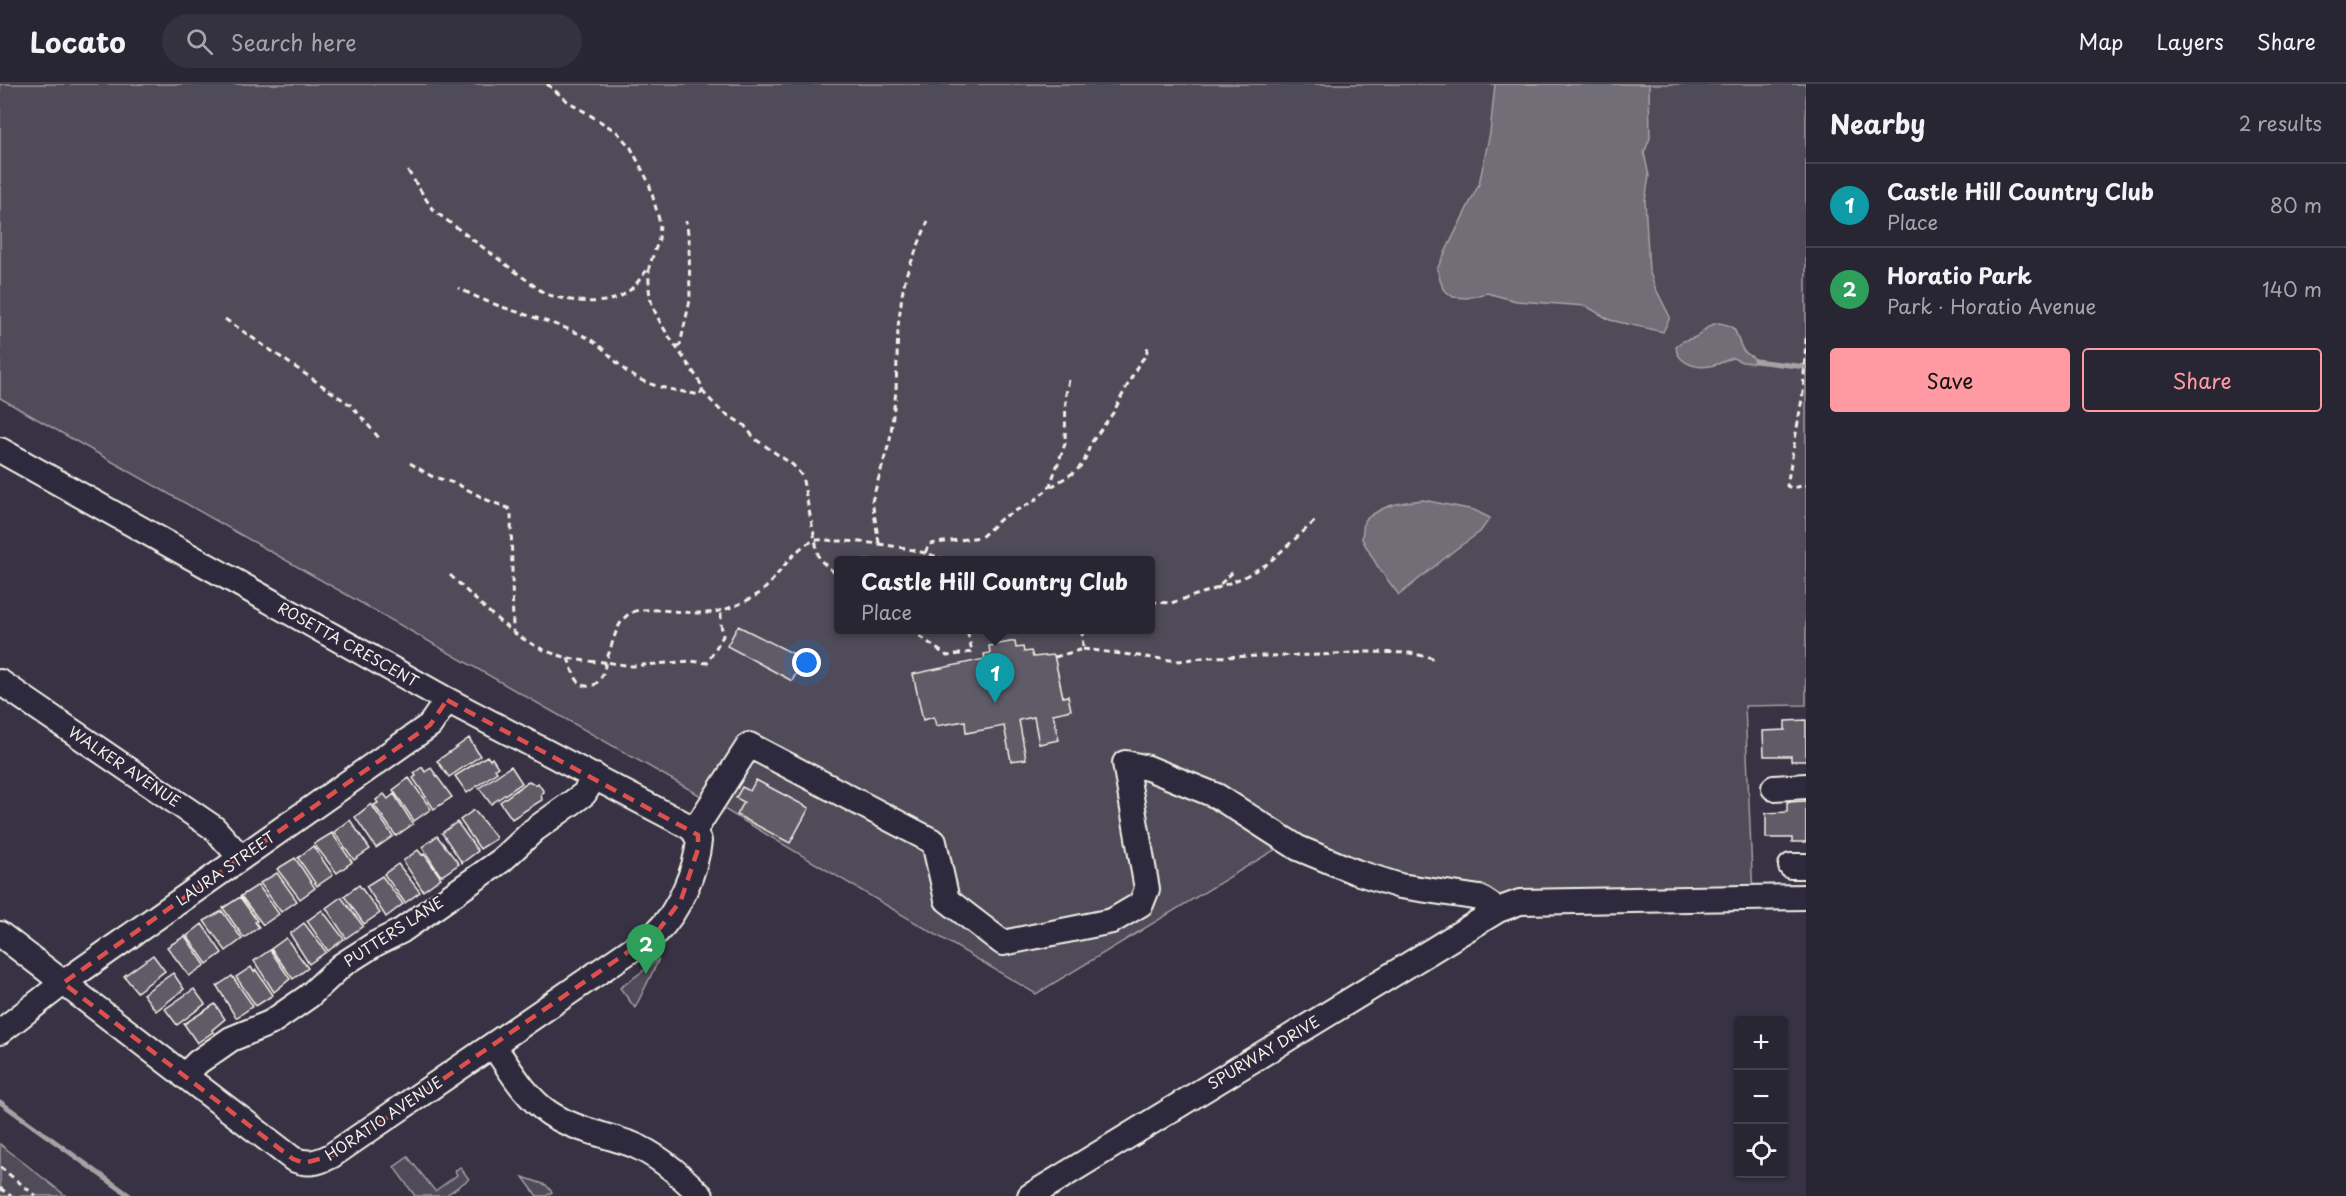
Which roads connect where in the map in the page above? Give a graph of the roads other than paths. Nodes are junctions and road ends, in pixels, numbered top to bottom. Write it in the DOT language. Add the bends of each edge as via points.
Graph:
graph roads {
  1 [pos="0,450"];
  2 [pos="0,682"];
  3 [pos="447,700"];
  4 [pos="595,776"];
  5 [pos="1806,786"];
  6 [pos="1774,788"];
  7 [pos="696,833"];
  8 [pos="241,858"];
  9 [pos="1806,897"];
  10 [pos="1498,909"];
  11 [pos="0,934"];
  12 [pos="63,983"];
  13 [pos="0,1032"];
  14 [pos="493,1045"];
  15 [pos="184,1076"];
  16 [pos="701,1196"];
  17 [pos="1030,1196"];
  1 -- 3 [label="street, ROSETTA CRESCENT"];
  2 -- 8 [label="street, WALKER AVENUE" via="214,828"];
  3 -- 4 [label="street, ROSETTA CRESCENT"];
  3 -- 8 [label="street, LAURA STREET" via="430,725"];
  4 -- 7 [label="street, ROSETTA CRESCENT"];
  4 -- 15 [label="street, PUTTERS LANE" via="584,794 534,830 502,860 401,931 342,965 309,996 270,1023 231,1039"];
  5 -- 6 [label="street"];
  7 -- 10 [label="street" via="749,745 934,842 947,900 1003,943 1112,921 1142,904 1147,889 1125,763 1148,768 1217,796 1298,848 1346,868 1400,886 1480,898"];
  7 -- 14 [label="street, HORATIO AVENUE" via="698,849 681,900 667,922"];
  8 -- 12 [label="street, LAURA STREET"];
  9 -- 10 [label="street, SPURWAY DRIVE" via="1520,902"];
  10 -- 17 [label="street, SPURWAY DRIVE"];
  11 -- 12 [label="street, HORATIO AVENUE"];
  12 -- 13 [label="street, LAURA STREET"];
  12 -- 15 [label="street, HORATIO AVENUE"];
  14 -- 15 [label="street, HORATIO AVENUE" via="331,1156 311,1163 292,1159"];
  14 -- 16 [label="street" via="533,1100 548,1112 570,1124 634,1145 660,1160"];
}
